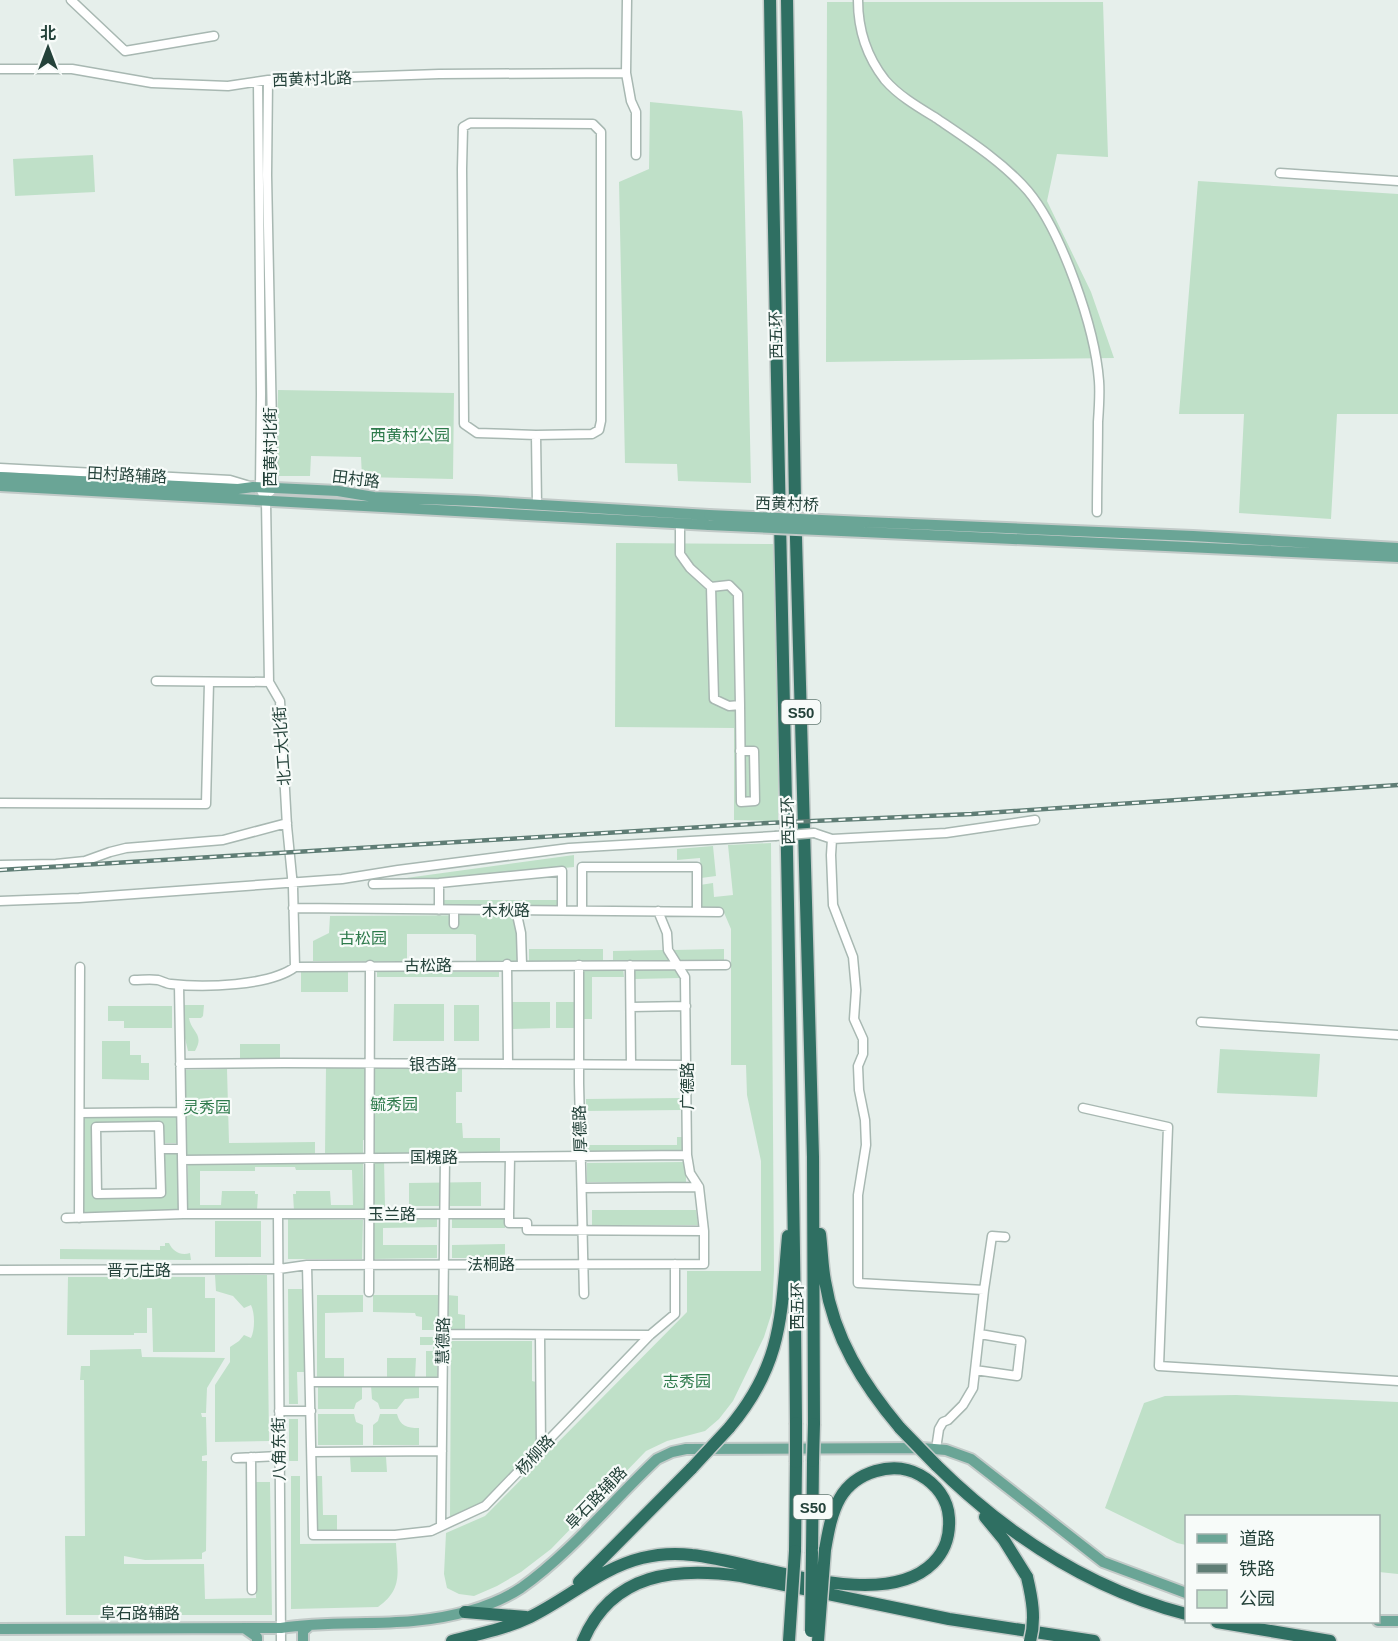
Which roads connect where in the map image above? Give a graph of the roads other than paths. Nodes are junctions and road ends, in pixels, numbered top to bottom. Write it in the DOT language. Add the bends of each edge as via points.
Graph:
graph roads {
  1 [pos="71,0"];
  2 [pos="627,0"];
  3 [pos="770,0"];
  4 [pos="787,0"];
  5 [pos="858,0"];
  6 [pos="214,36"];
  7 [pos="0,69"];
  8 [pos="626,73"];
  9 [pos="268,80"];
  10 [pos="258,82"];
  11 [pos="636,155"];
  12 [pos="1280,173"];
  13 [pos="1398,181"];
  14 [pos="536,435"];
  15 [pos="0,468"];
  16 [pos="0,477"];
  17 [pos="0,486"];
  18 [pos="256,488"];
  19 [pos="273,489"];
  20 [pos="266,501"];
  21 [pos="537,505"];
  22 [pos="1097,512"];
  23 [pos="709,520"];
  24 [pos="680,523"];
  25 [pos="865,527"];
  26 [pos="1398,548"];
  27 [pos="1398,556"];
  28 [pos="711,587"];
  29 [pos="156,681"];
  30 [pos="209,682"];
  31 [pos="269,682"];
  32 [pos="740,705"];
  33 [pos="740,751"];
  34 [pos="0,803"];
  35 [pos="1035,820"];
  36 [pos="287,823"];
  37 [pos="832,839"];
  38 [pos="0,865"];
  39 [pos="439,883"];
  40 [pos="373,884"];
  41 [pos="292,885"];
  42 [pos="0,901"];
  43 [pos="293,908"];
  44 [pos="439,910"];
  45 [pos="454,910"];
  46 [pos="516,910"];
  47 [pos="562,910"];
  48 [pos="582,910"];
  49 [pos="658,911"];
  50 [pos="697,911"];
  51 [pos="719,912"];
  52 [pos="454,924"];
  53 [pos="507,964"];
  54 [pos="522,964"];
  55 [pos="726,964"];
  56 [pos="370,965"];
  57 [pos="579,965"];
  58 [pos="630,965"];
  59 [pos="678,965"];
  60 [pos="80,967"];
  61 [pos="295,967"];
  62 [pos="134,981"];
  63 [pos="179,985"];
  64 [pos="686,1006"];
  65 [pos="631,1007"];
  66 [pos="1201,1022"];
  67 [pos="1398,1035"];
  68 [pos="370,1063"];
  69 [pos="180,1064"];
  70 [pos="508,1064"];
  71 [pos="631,1064"];
  72 [pos="687,1065"];
  73 [pos="579,1066"];
  74 [pos="1083,1108"];
  75 [pos="181,1112"];
  76 [pos="80,1113"];
  77 [pos="160,1149"];
  78 [pos="181,1149"];
  79 [pos="687,1155"];
  80 [pos="445,1156"];
  81 [pos="581,1156"];
  82 [pos="369,1157"];
  83 [pos="510,1157"];
  84 [pos="794,1157"];
  85 [pos="813,1157"];
  86 [pos="182,1160"];
  87 [pos="699,1187"];
  88 [pos="582,1188"];
  89 [pos="183,1214"];
  90 [pos="278,1214"];
  91 [pos="368,1214"];
  92 [pos="445,1214"];
  93 [pos="509,1214"];
  94 [pos="66,1218"];
  95 [pos="79,1218"];
  96 [pos="583,1231"];
  97 [pos="704,1231"];
  98 [pos="1005,1237"];
  99 [pos="444,1264"];
  100 [pos="584,1264"];
  101 [pos="675,1264"];
  102 [pos="704,1264"];
  103 [pos="307,1265"];
  104 [pos="368,1265"];
  105 [pos="279,1269"];
  106 [pos="0,1270"];
  107 [pos="984,1290"];
  108 [pos="369,1292"];
  109 [pos="584,1294"];
  110 [pos="442,1334"];
  111 [pos="980,1334"];
  112 [pos="540,1335"];
  113 [pos="650,1335"];
  114 [pos="975,1370"];
  115 [pos="1398,1381"];
  116 [pos="310,1382"];
  117 [pos="417,1382"];
  118 [pos="442,1382"];
  119 [pos="279,1411"];
  120 [pos="311,1412"];
  121 [pos="541,1448"];
  122 [pos="936,1449"];
  123 [pos="442,1451"];
  124 [pos="312,1452"];
  125 [pos="279,1456"];
  126 [pos="251,1457"];
  127 [pos="236,1458"];
  128 [pos="966,1494"];
  129 [pos="441,1526"];
  130 [pos="795,1551"];
  131 [pos="818,1551"];
  132 [pos="252,1590"];
  133 [pos="1185,1593"];
  134 [pos="558,1601"];
  135 [pos="465,1612"];
  136 [pos="1185,1614"];
  137 [pos="530,1617"];
  138 [pos="1380,1621"];
  139 [pos="1398,1621"];
  140 [pos="1223,1623"];
  141 [pos="310,1625"];
  142 [pos="244,1628"];
  143 [pos="281,1628"];
  144 [pos="0,1629"];
  145 [pos="257,1641"];
  146 [pos="281,1641"];
  147 [pos="303,1641"];
  148 [pos="452,1641"];
  149 [pos="584,1641"];
  150 [pos="789,1641"];
  151 [pos="794,1641"];
  152 [pos="811,1641"];
  153 [pos="818,1641"];
  154 [pos="1030,1641"];
  155 [pos="1094,1641"];
  156 [pos="1330,1641"];
  1 -- 6 [label="street" via="125,51"];
  2 -- 8 [label="street"];
  3 -- 84 [label="highway, 西五环 / S50"];
  4 -- 85 [label="highway, 西五环 / S50" via="795,502"];
  5 -- 22 [label="street" via="862,34 871,59 885,79 899,94 1007,171 1028,191 1047,219 1072,274 1099,381"];
  7 -- 10 [label="street, 西黄村北路" via="72,69 152,82 228,86"];
  8 -- 9 [label="street, 西黄村北路"];
  8 -- 11 [label="street" via="636,112"];
  9 -- 10 [label="street, 西黄村北路"];
  9 -- 19 [label="street, 西黄村北街"];
  10 -- 18 [label="street, 西黄村北街" via="261,394"];
  12 -- 13 [label="street"];
  14 -- 14 [label="street" via="477,433 466,428 463,421 462,159 463,127 470,123 593,124 600,132 601,421 599,430 592,434"];
  14 -- 21 [label="street"];
  15 -- 18 [label="street, 田村路辅路" via="230,480"];
  16 -- 18 [label="main road, 田村路"];
  17 -- 20 [label="main road, 田村路"];
  18 -- 19 [label="main road, 田村路"];
  18 -- 20 [label="street, 西黄村北街"];
  19 -- 20 [label="street, 西黄村北街"];
  19 -- 21 [label="main road, 田村路"];
  20 -- 24 [label="main road, 田村路"];
  20 -- 31 [label="street, 北工大北街"];
  21 -- 23 [label="main road, 田村路"];
  23 -- 24 [label="main road, 田村路"];
  23 -- 25 [label="main road, 西黄村桥, bridge"];
  24 -- 28 [label="street" via="680,554"];
  25 -- 26 [label="main road" via="1193,536"];
  25 -- 27 [label="main road"];
  28 -- 32 [label="street" via="714,699 729,706"];
  28 -- 32 [label="street" via="729,585 738,594"];
  29 -- 30 [label="street"];
  30 -- 31 [label="street"];
  30 -- 34 [label="street" via="206,804"];
  31 -- 36 [label="street, 北工大北街" via="280,701"];
  32 -- 33 [label="street"];
  33 -- 33 [label="street" via="741,802 755,801 754,751"];
  35 -- 37 [label="street" via="946,833"];
  36 -- 38 [label="street" via="223,840 126,848 85,861"];
  36 -- 41 [label="street, 北工大北街"];
  37 -- 41 [label="street, bridge" via="814,833 570,848"];
  37 -- 107 [label="street" via="833,905 852,957 854,1019 863,1039 858,1066 866,1145 858,1195 858,1283"];
  39 -- 40 [label="street"];
  39 -- 44 [label="street"];
  39 -- 47 [label="street" via="562,871"];
  41 -- 42 [label="street"];
  41 -- 43 [label="street, 北工大北街"];
  43 -- 44 [label="street, 木秋路"];
  43 -- 61 [label="street, 北工大北街"];
  44 -- 45 [label="street, 木秋路"];
  45 -- 46 [label="street, 木秋路"];
  45 -- 52 [label="street"];
  46 -- 47 [label="street, 木秋路"];
  46 -- 54 [label="street"];
  47 -- 48 [label="street, 木秋路"];
  48 -- 49 [label="street, 木秋路"];
  48 -- 50 [label="street" via="582,867 697,867"];
  49 -- 50 [label="street, 木秋路"];
  49 -- 59 [label="street, 广德路" via="667,933 668,950"];
  50 -- 51 [label="street, 木秋路"];
  53 -- 54 [label="street, 古松路"];
  53 -- 56 [label="street, 古松路"];
  53 -- 70 [label="street"];
  54 -- 57 [label="street, 古松路"];
  55 -- 59 [label="street, 古松路"];
  56 -- 61 [label="street, 古松路"];
  56 -- 68 [label="street"];
  57 -- 58 [label="street, 古松路"];
  57 -- 73 [label="street, 厚德路"];
  58 -- 59 [label="street, 古松路"];
  58 -- 65 [label="street"];
  59 -- 64 [label="street, 广德路" via="685,976"];
  60 -- 76 [label="street"];
  61 -- 63 [label="street, 古松路" via="275,978 239,984"];
  62 -- 63 [label="street, 古松路"];
  63 -- 69 [label="street"];
  64 -- 65 [label="street"];
  64 -- 72 [label="street, 广德路"];
  65 -- 71 [label="street"];
  66 -- 67 [label="street"];
  68 -- 69 [label="street, 银杏路"];
  68 -- 70 [label="street, 银杏路"];
  68 -- 82 [label="street"];
  69 -- 75 [label="street"];
  70 -- 73 [label="street, 银杏路"];
  71 -- 72 [label="street, 银杏路"];
  71 -- 73 [label="street, 银杏路"];
  72 -- 79 [label="street, 广德路"];
  73 -- 81 [label="street, 厚德路"];
  74 -- 115 [label="street" via="1168,1127 1159,1366"];
  75 -- 76 [label="street"];
  75 -- 78 [label="street"];
  76 -- 95 [label="street"];
  77 -- 77 [label="street" via="159,1126 96,1127 97,1194 161,1193"];
  77 -- 78 [label="street"];
  78 -- 86 [label="street"];
  79 -- 81 [label="street, 国槐路"];
  79 -- 87 [label="street, 广德路" via="690,1173"];
  80 -- 82 [label="street, 国槐路"];
  80 -- 83 [label="street, 国槐路"];
  80 -- 92 [label="street, 慧德路"];
  81 -- 83 [label="street, 国槐路"];
  81 -- 88 [label="street, 厚德路"];
  82 -- 86 [label="street, 国槐路"];
  82 -- 91 [label="street"];
  83 -- 93 [label="street"];
  84 -- 130 [label="highway, 西五环 / S50, bridge"];
  84 -- 134 [label="highway, bridge" via="781,1321 775,1348 754,1395 692,1468"];
  85 -- 128 [label="highway, bridge" via="825,1280 842,1343 876,1400"];
  85 -- 131 [label="highway, 西五环 / S50, bridge" via="813,1461"];
  86 -- 89 [label="street"];
  87 -- 88 [label="street"];
  87 -- 97 [label="street, 广德路"];
  88 -- 96 [label="street, 厚德路"];
  89 -- 90 [label="street, 玉兰路"];
  89 -- 95 [label="street, 玉兰路"];
  90 -- 91 [label="street, 玉兰路"];
  90 -- 105 [label="street, 八角东街"];
  91 -- 92 [label="street, 玉兰路"];
  91 -- 104 [label="street"];
  92 -- 93 [label="street, 玉兰路"];
  92 -- 99 [label="street, 慧德路"];
  93 -- 96 [label="street" via="509,1223 527,1223 527,1230"];
  94 -- 95 [label="street, 玉兰路"];
  96 -- 97 [label="street"];
  96 -- 100 [label="street, 厚德路"];
  97 -- 102 [label="street, 广德路"];
  98 -- 107 [label="street" via="992,1236"];
  99 -- 100 [label="street, 法桐路"];
  99 -- 104 [label="street, 法桐路"];
  99 -- 110 [label="street, 慧德路"];
  100 -- 101 [label="street, 法桐路"];
  100 -- 109 [label="street, 厚德路"];
  101 -- 102 [label="street, 法桐路"];
  101 -- 113 [label="street, 杨柳路" via="675,1314"];
  103 -- 104 [label="street, 法桐路"];
  103 -- 105 [label="street, 法桐路"];
  103 -- 116 [label="street"];
  104 -- 108 [label="street"];
  105 -- 106 [label="street, 晋元庄路"];
  105 -- 119 [label="street, 八角东街"];
  107 -- 111 [label="street"];
  110 -- 112 [label="street"];
  110 -- 118 [label="street, 慧德路"];
  111 -- 114 [label="street"];
  111 -- 114 [label="street" via="1022,1341 1017,1376"];
  112 -- 113 [label="street"];
  112 -- 121 [label="street"];
  113 -- 121 [label="street, 杨柳路"];
  114 -- 122 [label="street" via="974,1388 963,1405 943,1422"];
  116 -- 118 [label="street"];
  116 -- 120 [label="street"];
  117 -- 118 [label="street"];
  118 -- 123 [label="street, 慧德路"];
  119 -- 120 [label="street"];
  119 -- 125 [label="street, 八角东街"];
  120 -- 124 [label="street"];
  121 -- 129 [label="street, 杨柳路" via="485,1506"];
  122 -- 133 [label="main road, 阜石路辅路" via="971,1460 1103,1562"];
  122 -- 135 [label="main road, 阜石路辅路" via="706,1448 672,1452 657,1459 562,1554 520,1588"];
  123 -- 124 [label="street"];
  123 -- 129 [label="street, 慧德路"];
  124 -- 129 [label="street, 杨柳路" via="313,1535 395,1535"];
  125 -- 126 [label="street"];
  125 -- 143 [label="street, 八角东街"];
  126 -- 127 [label="street"];
  126 -- 132 [label="street"];
  128 -- 136 [label="highway" via="999,1522 1086,1577"];
  128 -- 154 [label="highway, bridge" via="1004,1540 1027,1577 1034,1618"];
  130 -- 150 [label="highway, bridge"];
  130 -- 151 [label="highway, 西五环 / S50, bridge"];
  131 -- 134 [label="highway" via="841,1497 865,1475 883,1469 918,1474 935,1485 945,1500 949,1529 939,1558 927,1570 894,1584 838,1582 692,1555 666,1554 624,1564"];
  131 -- 152 [label="highway, 西五环 / S50, bridge"];
  131 -- 153 [label="highway, bridge"];
  134 -- 137 [label="highway"];
  135 -- 137 [label="highway"];
  135 -- 141 [label="main road, 阜石路辅路" via="414,1621"];
  137 -- 148 [label="highway" via="505,1628"];
  138 -- 139 [label="main road"];
  140 -- 156 [label="highway"];
  141 -- 143 [label="main road, 阜石路辅路"];
  141 -- 147 [label="main road" via="303,1631"];
  142 -- 143 [label="main road, 阜石路辅路"];
  142 -- 144 [label="main road, 阜石路辅路"];
  142 -- 145 [label="main road"];
  143 -- 146 [label="street, 八角东街"];
  149 -- 155 [label="highway" via="596,1618 629,1588 665,1574 713,1572 949,1619"];
}
